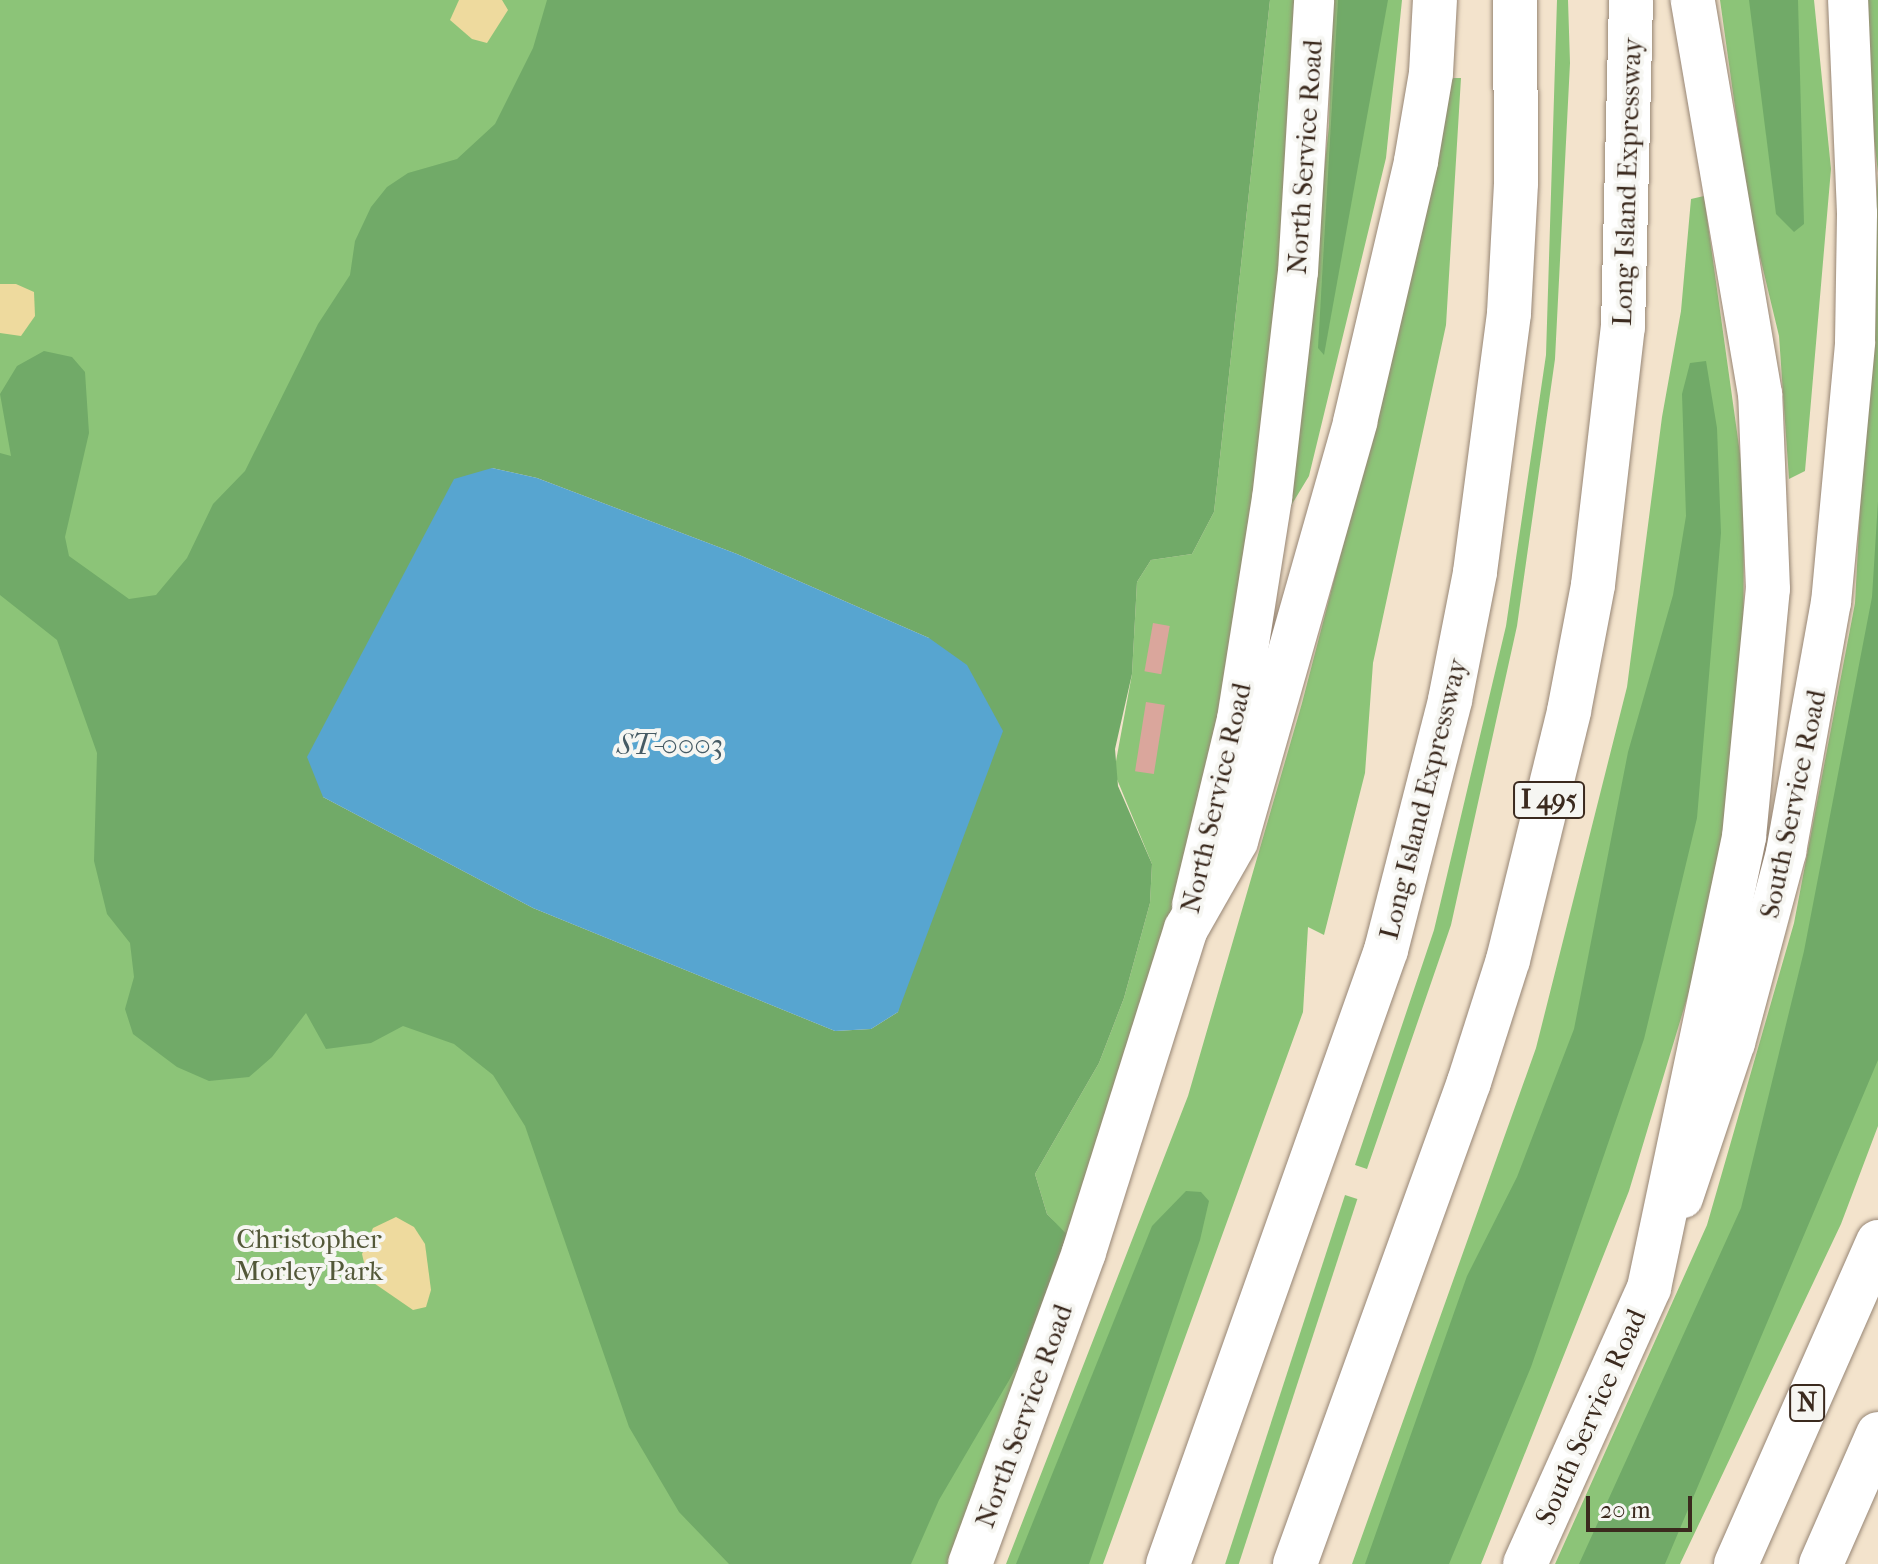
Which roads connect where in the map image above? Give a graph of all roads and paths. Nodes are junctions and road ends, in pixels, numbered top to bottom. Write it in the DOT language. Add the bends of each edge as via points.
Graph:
graph roads {
  1 [pos="1314,0"];
  2 [pos="1435,0"];
  3 [pos="1515,0"];
  4 [pos="1631,0"];
  5 [pos="1693,0"];
  6 [pos="1848,0"];
  7 [pos="1186,929"];
  8 [pos="1878,1242"];
  9 [pos="1649,1288"];
  10 [pos="1878,1434"];
  11 [pos="970,1564"];
  12 [pos="1168,1564"];
  13 [pos="1295,1564"];
  14 [pos="1525,1564"];
  15 [pos="1736,1564"];
  16 [pos="1821,1564"];
  1 -- 7 [label="main road, North Service Road" via="1298,272 1272,499 1237,719"];
  2 -- 7 [label="main road" via="1431,73 1416,161 1355,422 1236,841"];
  3 -- 12 [label="main road, Long Island Expressway" via="1516,183 1509,313 1475,572 1450,700 1386,950"];
  4 -- 13 [label="main road, Long Island Expressway / I 495" via="1623,327 1601,527 1569,711 1511,946 1469,1082"];
  5 -- 9 [label="main road" via="1760,394 1768,589 1760,710 1741,850"];
  6 -- 9 [label="main road, South Service Road" via="1857,200 1855,342 1843,500 1821,665 1786,852 1754,977 1712,1116"];
  7 -- 11 [label="main road, North Service Road" via="1084,1252"];
  8 -- 15 [label="main road, N"];
  9 -- 14 [label="main road, South Service Road"];
  10 -- 16 [label="main road"];
}
